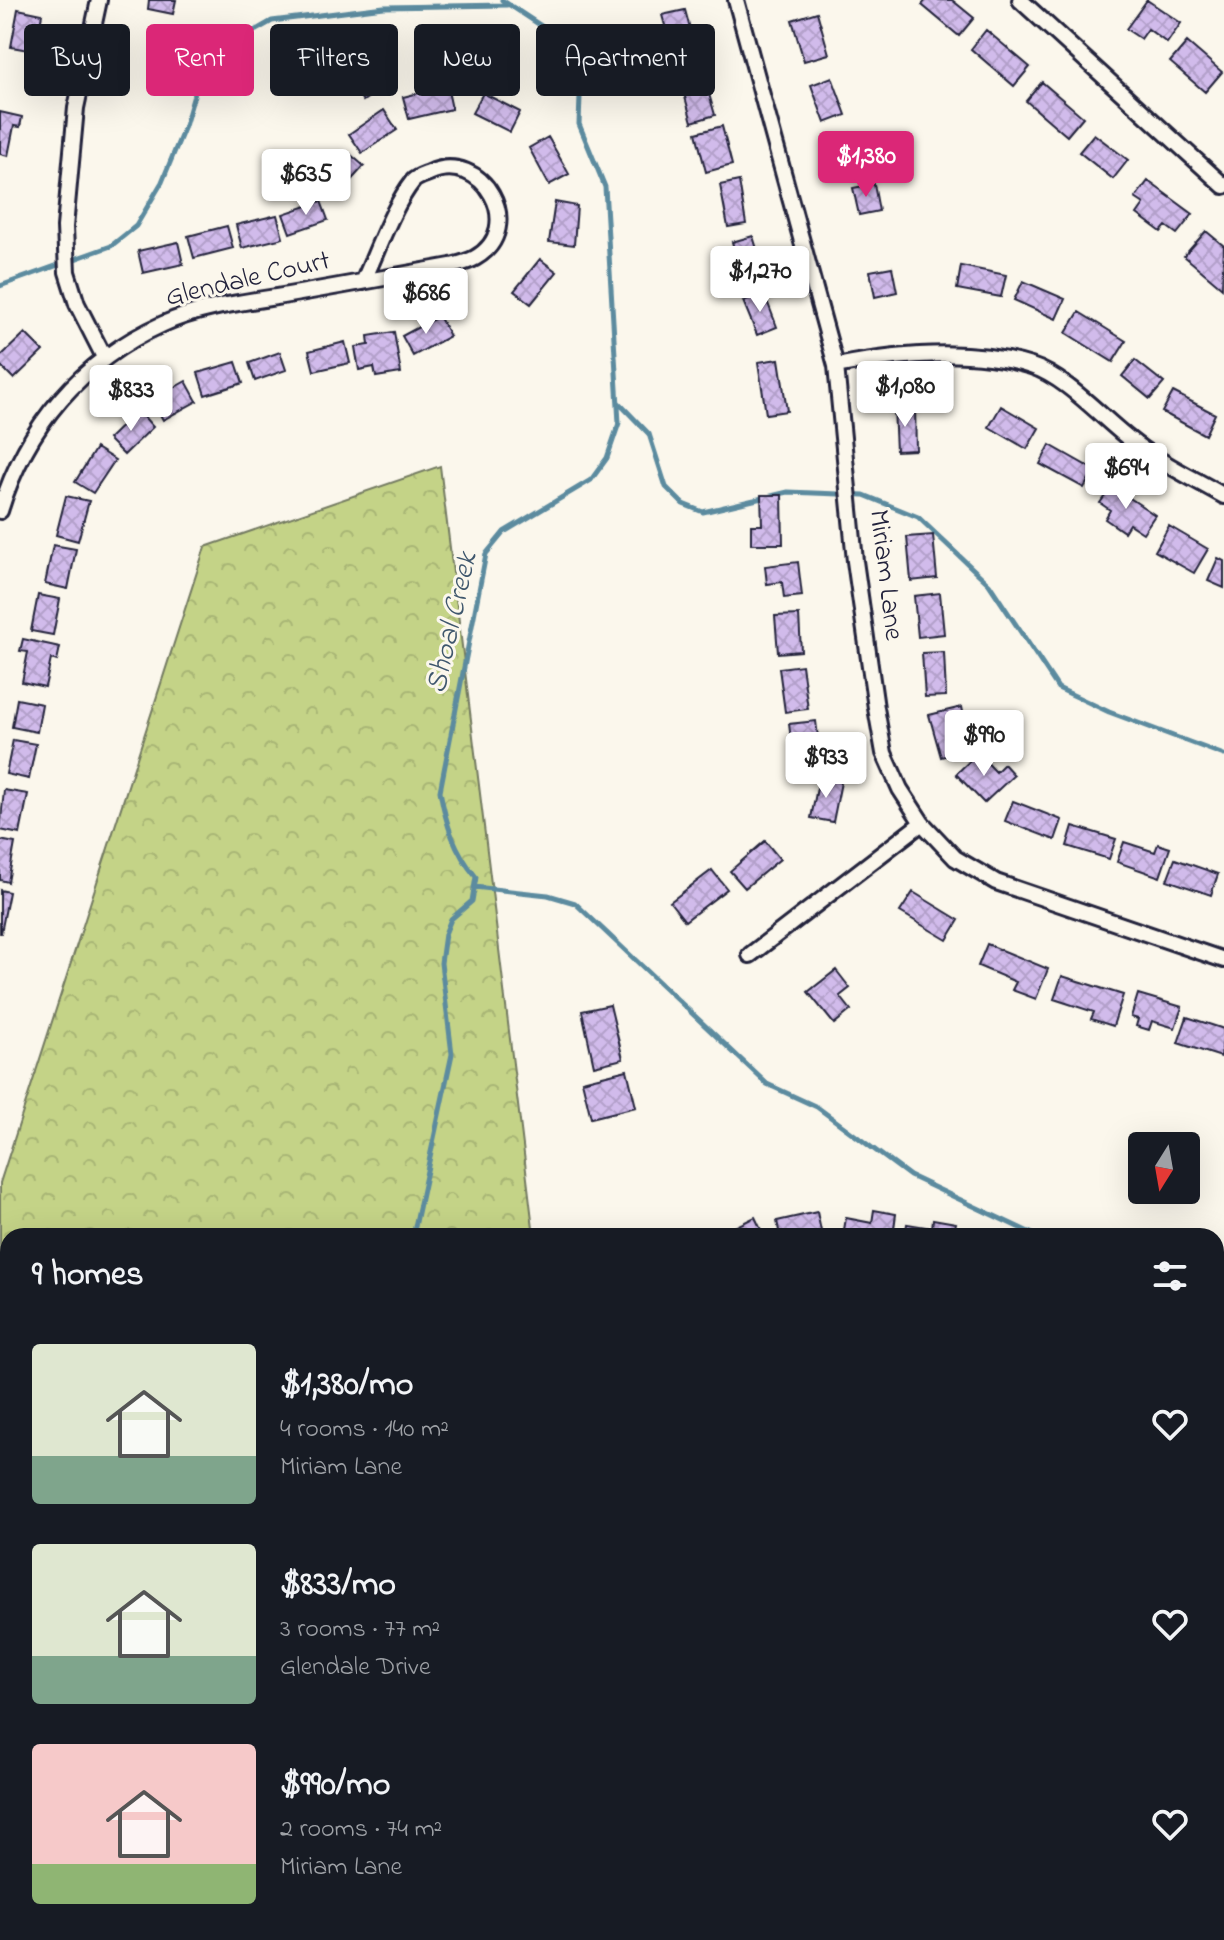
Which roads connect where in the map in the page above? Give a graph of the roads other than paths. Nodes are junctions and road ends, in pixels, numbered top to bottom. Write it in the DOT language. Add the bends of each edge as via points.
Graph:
graph roads {
  1 [pos="99,0"];
  2 [pos="736,0"];
  3 [pos="1020,0"];
  4 [pos="1224,186"];
  5 [pos="363,282"];
  6 [pos="104,357"];
  7 [pos="836,366"];
  8 [pos="1224,496"];
  9 [pos="0,511"];
  10 [pos="922,823"];
  11 [pos="750,955"];
  12 [pos="1224,960"];
  1 -- 6 [label="street" via="76,108 65,227 67,272"];
  2 -- 7 [label="street, Miriam Lane"];
  3 -- 4 [label="street"];
  5 -- 5 [label="street, Glendale Court" via="476,258 494,238 499,215 485,181 442,167 414,179"];
  5 -- 6 [label="street, Glendale Court" via="227,306 165,323"];
  6 -- 9 [label="street, Glendale Court" via="63,394 31,435"];
  7 -- 8 [label="street" via="912,355 992,358 1032,366 1144,450"];
  7 -- 10 [label="street, Miriam Lane" via="855,561 884,753"];
  10 -- 11 [label="street"];
  10 -- 12 [label="street, Miriam Lane" via="955,858 996,882"];
}
